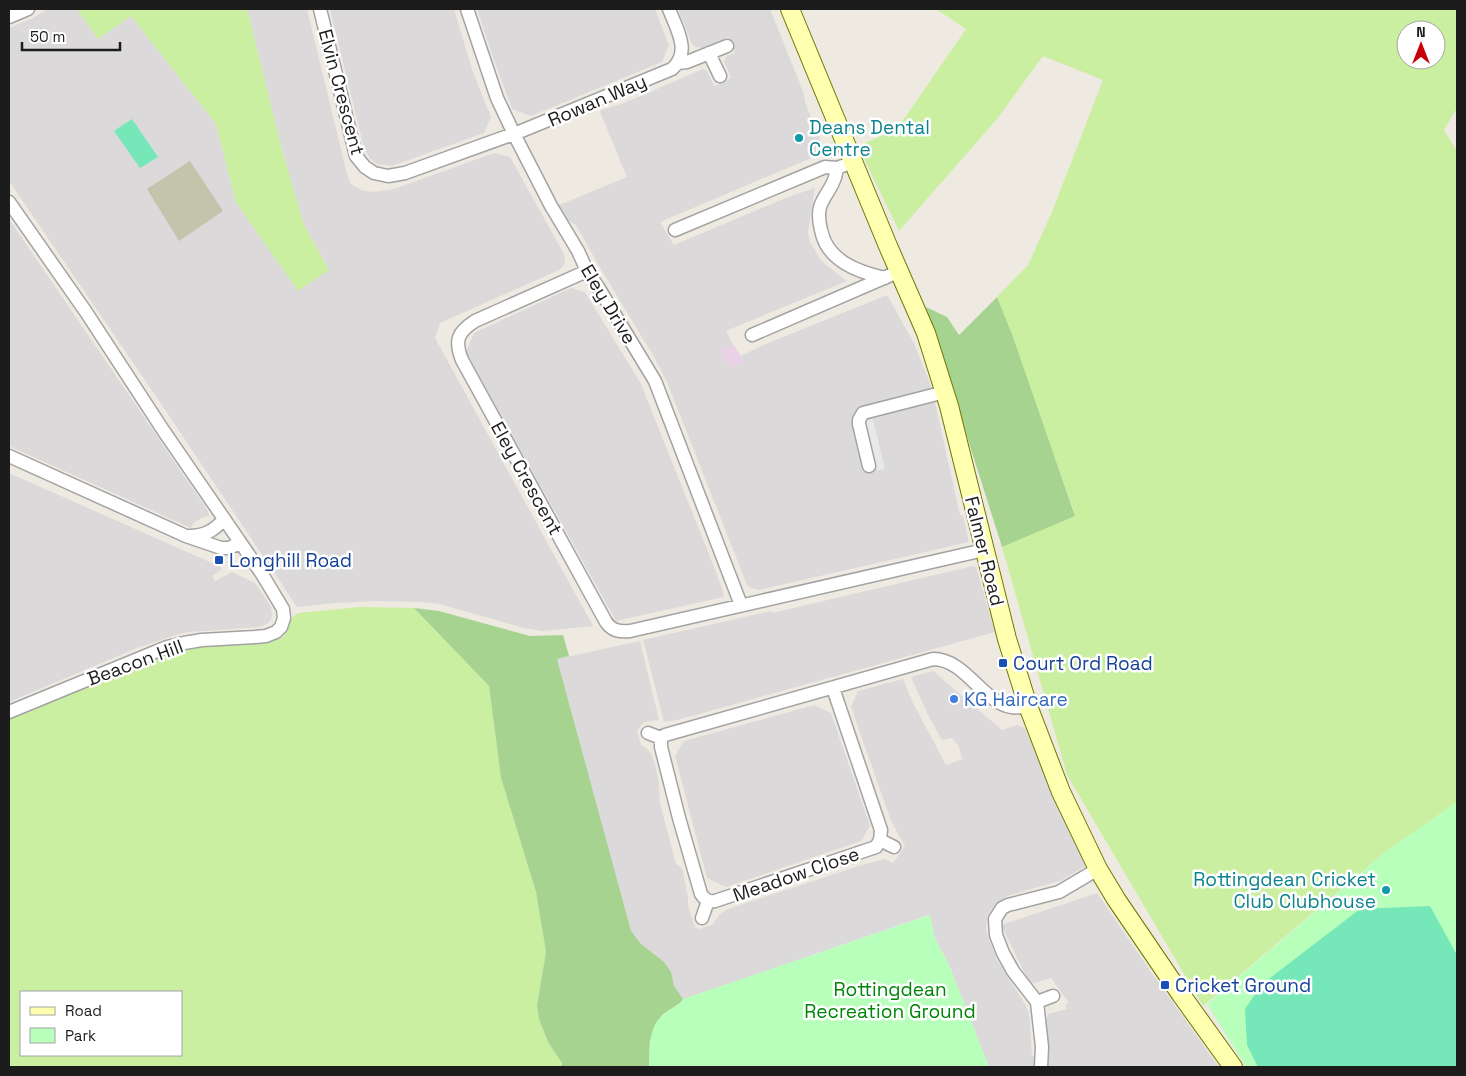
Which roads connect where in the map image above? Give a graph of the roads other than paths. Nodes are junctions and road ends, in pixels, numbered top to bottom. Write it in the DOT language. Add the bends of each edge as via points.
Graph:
graph roads {
  1 [pos="28,9"];
  2 [pos="320,9"];
  3 [pos="467,9"];
  4 [pos="669,9"];
  5 [pos="790,9"];
  6 [pos="9,17"];
  7 [pos="727,46"];
  8 [pos="709,53"];
  9 [pos="678,62"];
  10 [pos="720,76"];
  11 [pos="514,134"];
  12 [pos="845,165"];
  13 [pos="9,202"];
  14 [pos="675,230"];
  15 [pos="587,271"];
  16 [pos="892,274"];
  17 [pos="752,335"];
  18 [pos="945,392"];
  19 [pos="9,456"];
  20 [pos="868,466"];
  21 [pos="224,520"];
  22 [pos="186,536"];
  23 [pos="240,543"];
  24 [pos="984,550"];
  25 [pos="741,605"];
  26 [pos="833,688"];
  27 [pos="1028,706"];
  28 [pos="9,712"];
  29 [pos="648,732"];
  30 [pos="661,738"];
  31 [pos="880,840"];
  32 [pos="894,847"];
  33 [pos="1098,869"];
  34 [pos="708,901"];
  35 [pos="702,918"];
  36 [pos="1053,996"];
  37 [pos="1037,1002"];
  38 [pos="1041,1062"];
  39 [pos="1233,1067"];
  1 -- 6 [label="street"];
  2 -- 11 [label="street, Elvin Crescent" via="354,147 359,161 369,170 383,175 399,175"];
  3 -- 11 [label="street, Eley Drive" via="494,89"];
  4 -- 9 [label="street" via="682,45"];
  5 -- 12 [label="main road, Falmer Road"];
  7 -- 8 [label="street, Rowan Way"];
  8 -- 9 [label="street, Rowan Way" via="687,62"];
  8 -- 10 [label="street"];
  9 -- 11 [label="street, Rowan Way" via="672,69"];
  11 -- 15 [label="street, Eley Drive"];
  12 -- 14 [label="street" via="825,167"];
  12 -- 16 [label="main road, Falmer Road"];
  12 -- 16 [label="street" via="820,209 819,225 824,240 833,254 856,270"];
  13 -- 21 [label="street"];
  15 -- 25 [label="street, Eley Drive" via="655,381"];
  15 -- 25 [label="street, Eley Crescent" via="466,326 457,342 462,360 610,627 619,631 630,630"];
  16 -- 17 [label="street"];
  16 -- 18 [label="main road, Falmer Road" via="926,333"];
  18 -- 20 [label="street" via="864,413 859,424"];
  18 -- 24 [label="main road, Falmer Road"];
  19 -- 22 [label="street"];
  21 -- 22 [label="street" via="208,533"];
  21 -- 23 [label="street"];
  22 -- 23 [label="street" via="221,548"];
  23 -- 28 [label="street, Beacon Hill" via="282,606 284,621 278,630 255,638 202,640 167,647"];
  24 -- 25 [label="street"];
  24 -- 27 [label="main road, Falmer Road"];
  26 -- 27 [label="street" via="934,659 947,660 1000,703 1017,708"];
  26 -- 30 [label="street"];
  26 -- 31 [label="street, Meadow Close" via="878,821 882,834"];
  27 -- 33 [label="main road, Falmer Road" via="1061,792"];
  29 -- 30 [label="street"];
  30 -- 34 [label="street, Meadow Close" via="679,818 701,894"];
  31 -- 32 [label="street, Meadow Close"];
  31 -- 34 [label="street, Meadow Close" via="876,847 715,902"];
  33 -- 37 [label="street" via="1058,892 1008,905 995,919 996,935 1003,953"];
  33 -- 39 [label="main road, Falmer Road"];
  34 -- 35 [label="street, Meadow Close"];
  36 -- 37 [label="street"];
  37 -- 38 [label="street"];
}
